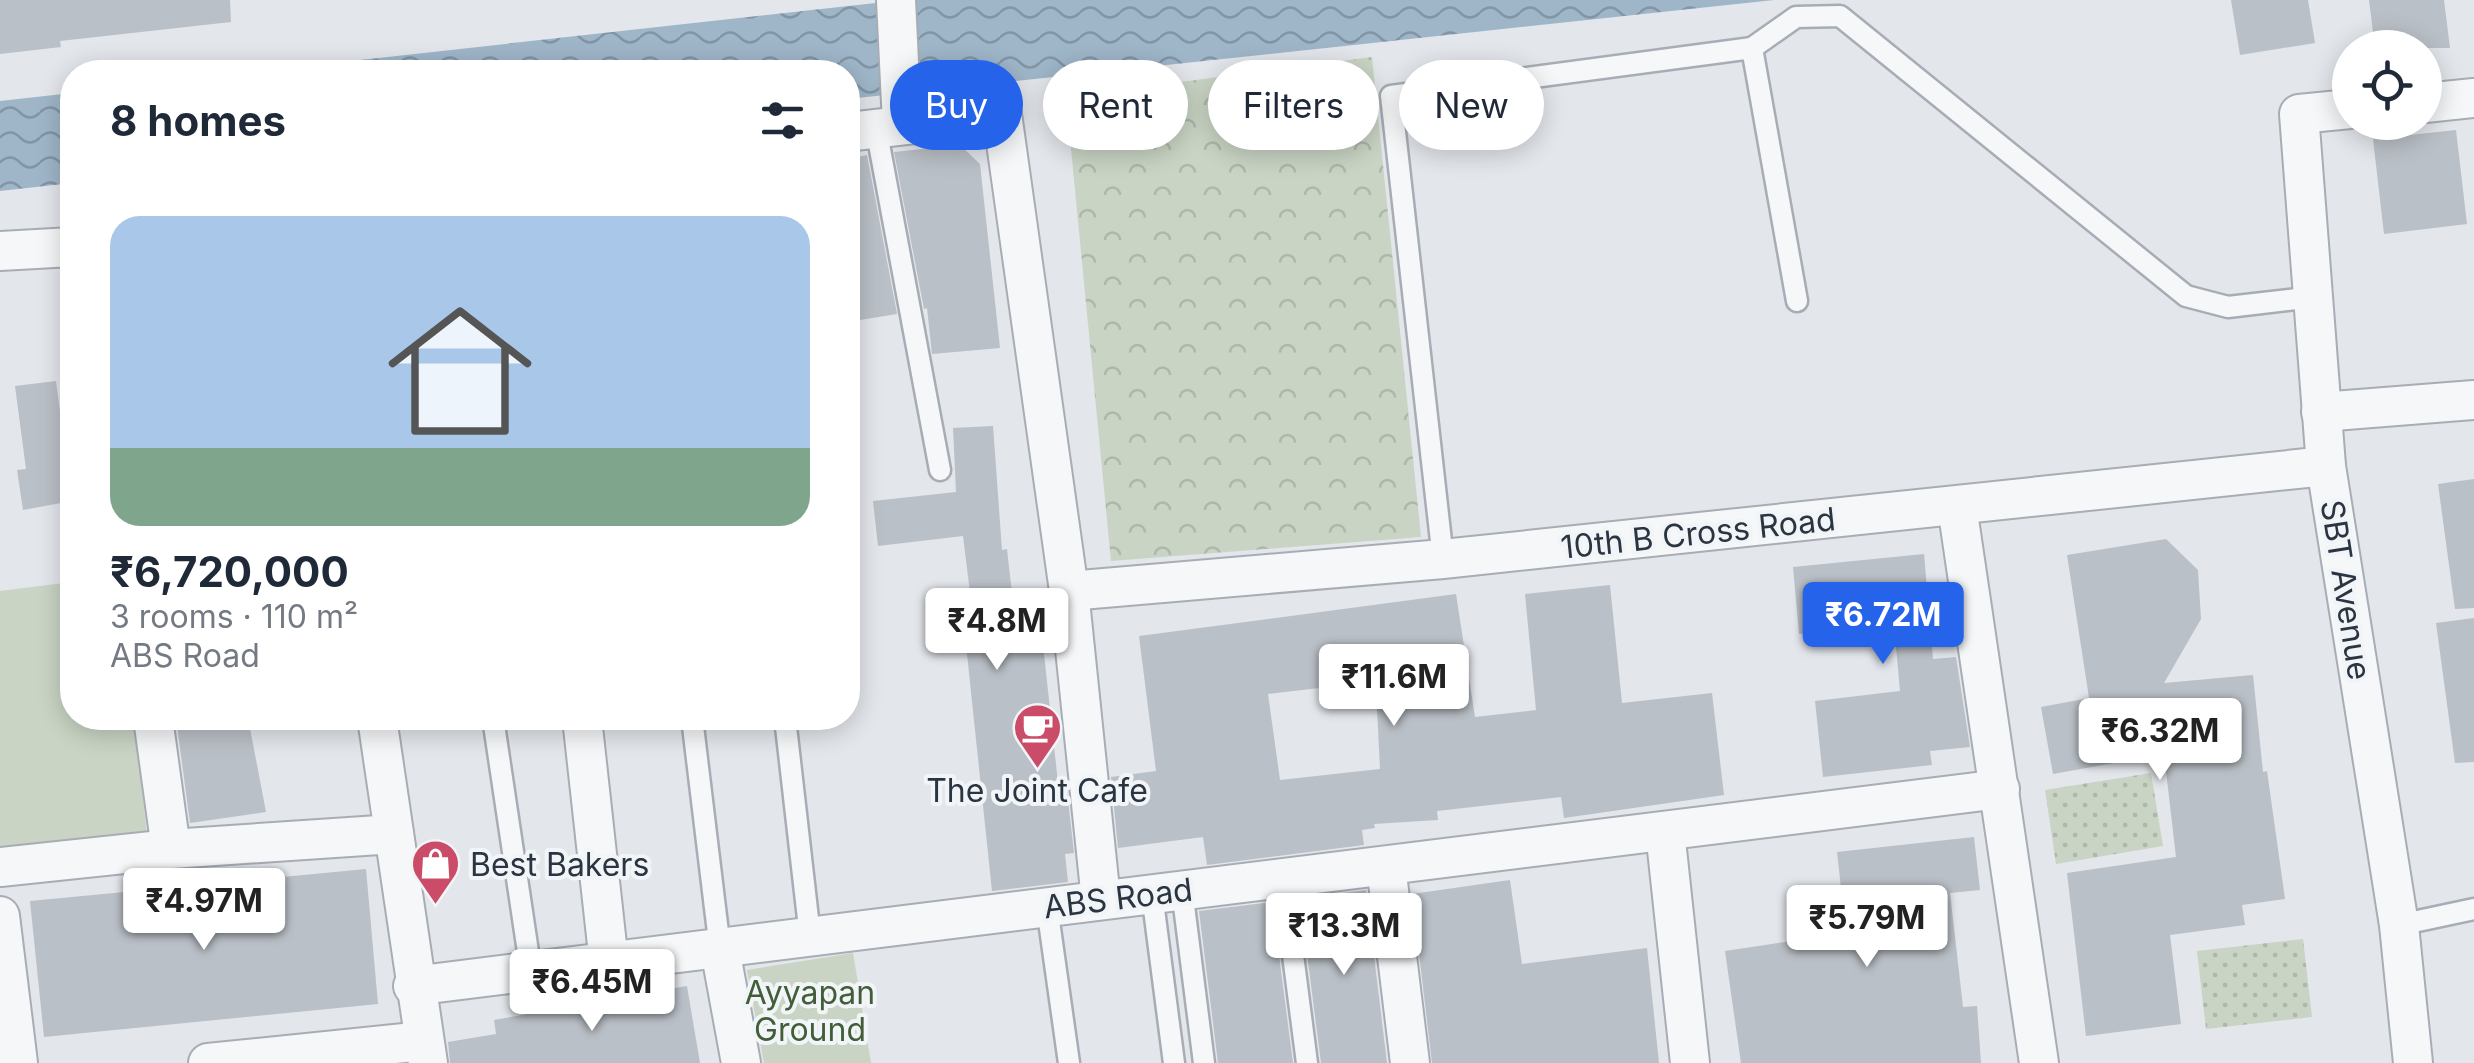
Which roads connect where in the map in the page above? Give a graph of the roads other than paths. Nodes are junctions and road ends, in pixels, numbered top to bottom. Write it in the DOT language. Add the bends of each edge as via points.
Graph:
graph roads {
  1 [pos="896,0"];
  2 [pos="1752,48"];
  3 [pos="2474,98"];
  4 [pos="2442,101"];
  5 [pos="2332,111"];
  6 [pos="875,128"];
  7 [pos="60,248"];
  8 [pos="0,251"];
  9 [pos="2314,297"];
  10 [pos="1798,300"];
  11 [pos="2474,400"];
  12 [pos="2321,412"];
  13 [pos="2326,466"];
  14 [pos="940,470"];
  15 [pos="1957,506"];
  16 [pos="1443,559"];
  17 [pos="1069,591"];
  18 [pos="156,730"];
  19 [pos="379,730"];
  20 [pos="495,730"];
  21 [pos="583,730"];
  22 [pos="693,730"];
  23 [pos="787,730"];
  24 [pos="2000,789"];
  25 [pos="1665,831"];
  26 [pos="394,834"];
  27 [pos="171,848"];
  28 [pos="0,866"];
  29 [pos="1386,866"];
  30 [pos="1283,878"];
  31 [pos="1167,892"];
  32 [pos="1101,900"];
  33 [pos="1048,906"];
  34 [pos="2474,909"];
  35 [pos="0,916"];
  36 [pos="2399,925"];
  37 [pos="810,936"];
  38 [pos="720,948"];
  39 [pos="609,963"];
  40 [pos="531,972"];
  41 [pos="414,986"];
  42 [pos="426,1052"];
  43 [pos="18,1063"];
  44 [pos="208,1063"];
  45 [pos="741,1063"];
  46 [pos="1068,1063"];
  47 [pos="1174,1063"];
  48 [pos="1204,1063"];
  49 [pos="1307,1063"];
  50 [pos="1410,1063"];
  51 [pos="1690,1063"];
  52 [pos="2039,1063"];
  53 [pos="2413,1063"];
  1 -- 6 [label="street"];
  2 -- 9 [label="lane" via="1796,18 1840,16 2186,296 2228,307"];
  2 -- 10 [label="lane"];
  2 -- 16 [label="lane" via="1391,96"];
  3 -- 4 [label="street"];
  5 -- 9 [label="street, SBT Avenue" via="2299,114"];
  6 -- 14 [label="lane"];
  6 -- 17 [label="street" via="1002,114"];
  7 -- 8 [label="street"];
  9 -- 12 [label="street, SBT Avenue"];
  11 -- 12 [label="street"];
  12 -- 13 [label="street, SBT Avenue"];
  13 -- 15 [label="street, 10th B Cross Road"];
  13 -- 36 [label="street, SBT Avenue"];
  15 -- 16 [label="street, 10th B Cross Road"];
  15 -- 24 [label="street"];
  16 -- 17 [label="street, 10th B Cross Road"];
  17 -- 32 [label="street"];
  18 -- 27 [label="street"];
  19 -- 26 [label="street"];
  20 -- 40 [label="lane"];
  21 -- 39 [label="street"];
  22 -- 38 [label="lane"];
  23 -- 37 [label="lane"];
  24 -- 25 [label="street, ABS Road"];
  24 -- 52 [label="street"];
  25 -- 29 [label="street, ABS Road"];
  25 -- 51 [label="street"];
  26 -- 27 [label="street"];
  26 -- 41 [label="street"];
  27 -- 28 [label="street"];
  29 -- 30 [label="street, ABS Road"];
  29 -- 50 [label="street"];
  30 -- 31 [label="street, ABS Road"];
  30 -- 49 [label="lane"];
  31 -- 32 [label="street, ABS Road"];
  31 -- 47 [label="lane"];
  31 -- 48 [label="lane"];
  32 -- 33 [label="street, ABS Road"];
  33 -- 37 [label="street, ABS Road"];
  33 -- 46 [label="lane"];
  34 -- 36 [label="lane"];
  35 -- 43 [label="street"];
  36 -- 53 [label="street, SBT Avenue"];
  37 -- 38 [label="street, ABS Road"];
  38 -- 39 [label="street, ABS Road"];
  38 -- 45 [label="street"];
  39 -- 40 [label="street, ABS Road"];
  40 -- 41 [label="street, ABS Road"];
  41 -- 42 [label="street"];
  42 -- 44 [label="street"];
}
